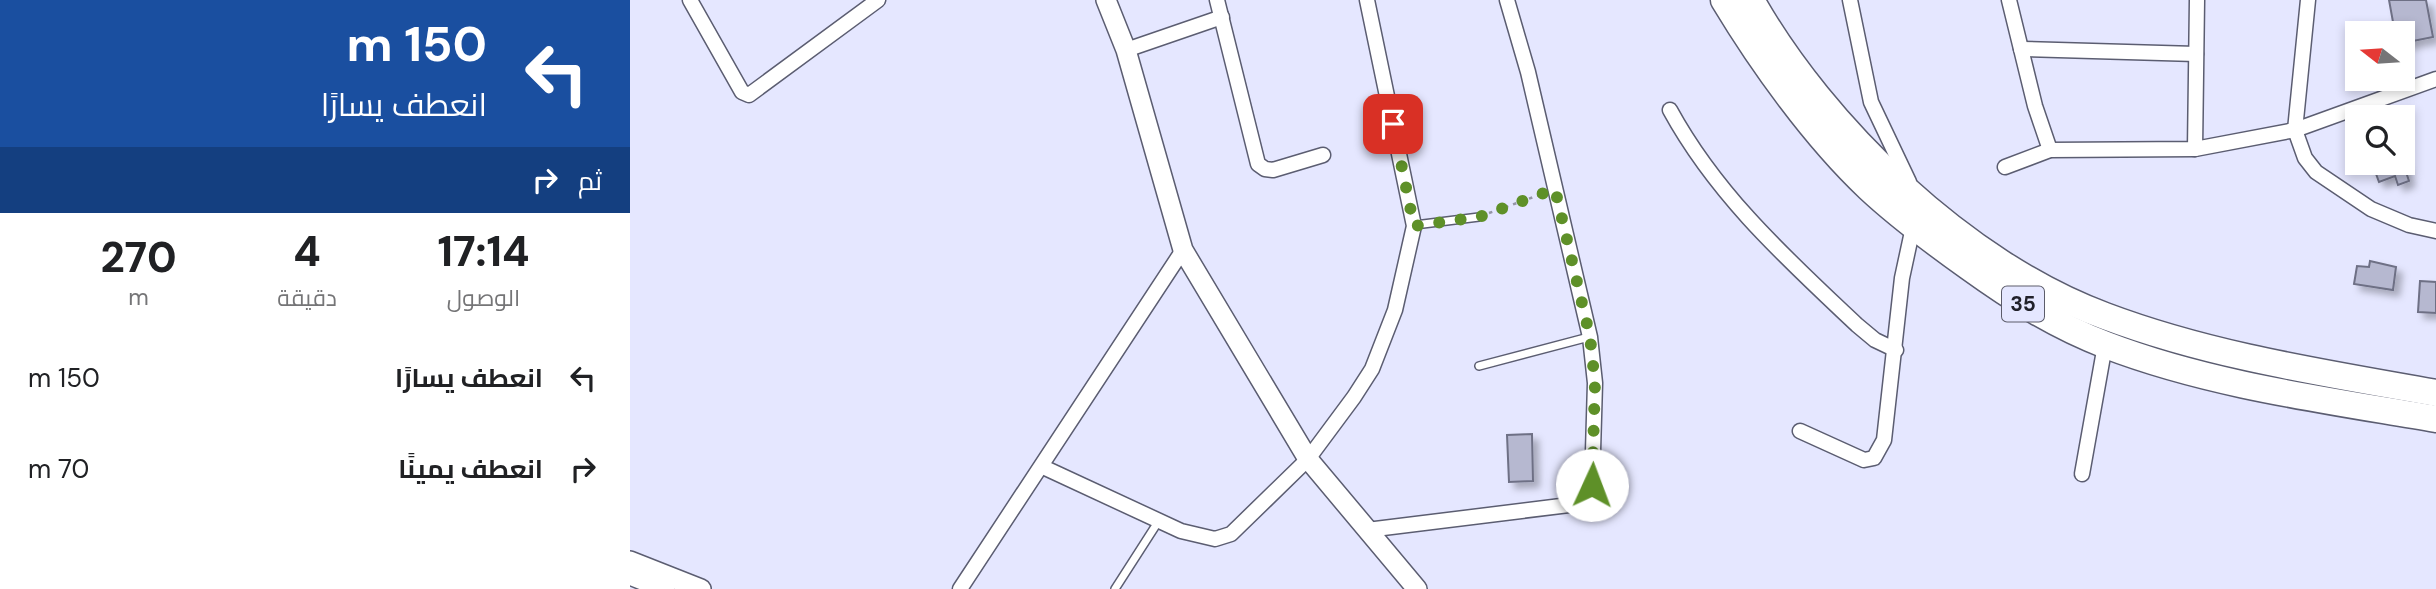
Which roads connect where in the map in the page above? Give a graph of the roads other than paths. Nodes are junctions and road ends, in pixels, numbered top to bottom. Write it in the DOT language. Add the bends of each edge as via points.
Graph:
graph roads {
  1 [pos="691,0"];
  2 [pos="878,0"];
  3 [pos="1106,0"];
  4 [pos="1217,0"];
  5 [pos="1367,0"];
  6 [pos="1507,0"];
  7 [pos="1724,0"];
  8 [pos="1751,0"];
  9 [pos="1850,0"];
  10 [pos="2009,0"];
  11 [pos="2197,0"];
  12 [pos="2308,0"];
  13 [pos="1222,17"];
  14 [pos="2021,49"];
  15 [pos="1126,50"];
  16 [pos="2196,54"];
  17 [pos="2436,79"];
  18 [pos="1670,110"];
  19 [pos="2295,130"];
  20 [pos="2194,149"];
  21 [pos="2050,150"];
  22 [pos="1323,155"];
  23 [pos="2005,167"];
  24 [pos="1916,200"];
  25 [pos="1479,217"];
  26 [pos="1414,226"];
  27 [pos="1913,227"];
  28 [pos="2436,231"];
  29 [pos="1183,250"];
  30 [pos="1590,337"];
  31 [pos="2105,345"];
  32 [pos="1896,350"];
  33 [pos="1479,366"];
  34 [pos="2436,393"];
  35 [pos="2436,419"];
  36 [pos="1800,431"];
  37 [pos="1308,459"];
  38 [pos="1043,467"];
  39 [pos="2082,474"];
  40 [pos="1158,522"];
  41 [pos="1367,530"];
  42 [pos="630,561"];
  43 [pos="630,575"];
  44 [pos="665,589"];
  45 [pos="701,589"];
  46 [pos="960,589"];
  47 [pos="1115,589"];
  48 [pos="1417,589"];
  1 -- 2 [label="street" via="742,92 749,95"];
  3 -- 15 [label="street"];
  4 -- 13 [label="street"];
  5 -- 26 [label="street"];
  6 -- 30 [label="street"];
  7 -- 27 [label="highway, 35" via="1755,52 1800,109 1867,186"];
  8 -- 24 [label="highway, 35" via="1836,120"];
  9 -- 24 [label="street" via="1871,102"];
  10 -- 14 [label="street"];
  11 -- 16 [label="street"];
  12 -- 19 [label="street"];
  13 -- 15 [label="street"];
  13 -- 22 [label="street" via="1258,164 1273,170"];
  14 -- 16 [label="street"];
  14 -- 21 [label="street"];
  15 -- 29 [label="street"];
  16 -- 20 [label="street"];
  17 -- 19 [label="street"];
  18 -- 32 [label="street" via="1694,153 1741,212 1857,325"];
  19 -- 20 [label="street"];
  19 -- 28 [label="street" via="2305,158 2329,182 2371,209"];
  20 -- 21 [label="street"];
  21 -- 23 [label="street"];
  24 -- 34 [label="highway, 35" via="2035,283 2104,316 2192,343"];
  25 -- 26 [label="lane"];
  26 -- 37 [label="street" via="1388,333 1354,397"];
  27 -- 31 [label="highway, 35" via="2011,298"];
  27 -- 32 [label="street" via="1902,278"];
  29 -- 37 [label="street"];
  29 -- 38 [label="street"];
  30 -- 33 [label="lane"];
  30 -- 41 [label="street" via="1595,383 1592,485 1587,497 1569,505"];
  31 -- 35 [label="highway, 35" via="2198,373"];
  31 -- 39 [label="street"];
  32 -- 36 [label="street" via="1884,440 1874,458 1851,456"];
  37 -- 40 [label="street" via="1231,534 1215,539"];
  37 -- 41 [label="street"];
  38 -- 40 [label="street"];
  38 -- 46 [label="street"];
  40 -- 47 [label="lane"];
  41 -- 48 [label="street"];
  42 -- 45 [label="street"];
  43 -- 44 [label="street"];
}
